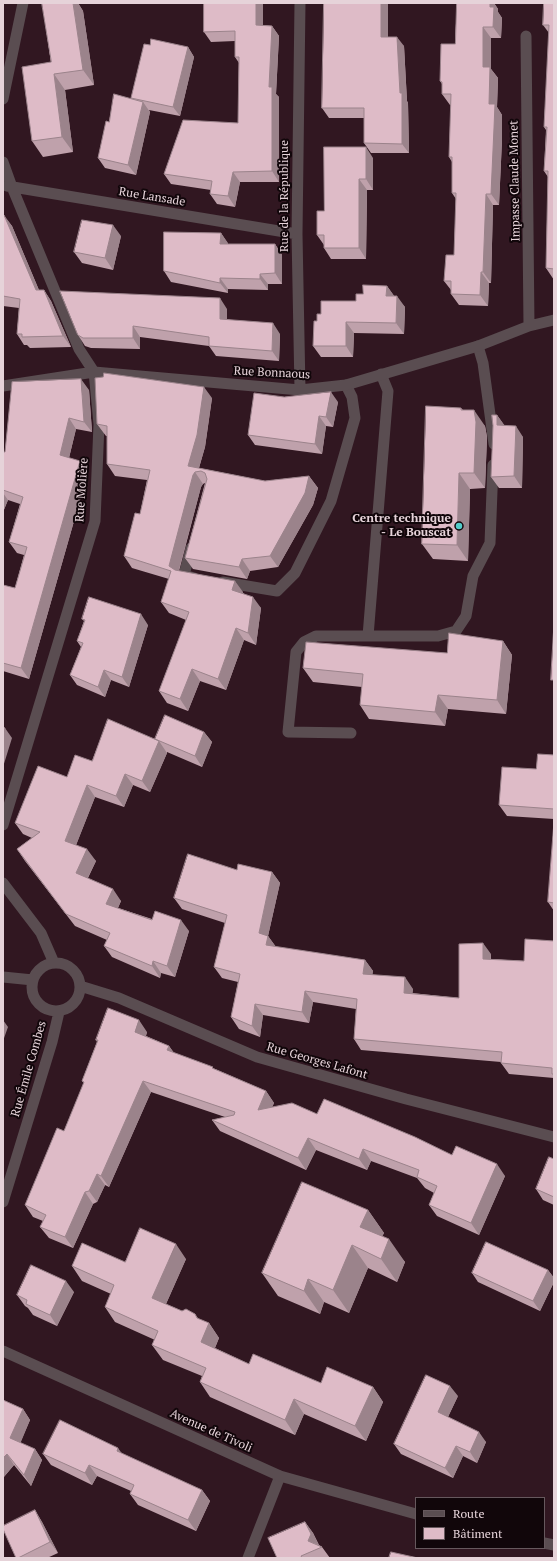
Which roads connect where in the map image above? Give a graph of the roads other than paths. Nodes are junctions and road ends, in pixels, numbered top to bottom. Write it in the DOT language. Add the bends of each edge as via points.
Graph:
graph roads {
  1 [pos="23,3"];
  2 [pos="300,3"];
  3 [pos="526,36"];
  4 [pos="3,99"];
  5 [pos="3,162"];
  6 [pos="7,186"];
  7 [pos="297,234"];
  8 [pos="554,320"];
  9 [pos="529,326"];
  10 [pos="478,346"];
  11 [pos="94,372"];
  12 [pos="382,374"];
  13 [pos="346,385"];
  14 [pos="3,386"];
  15 [pos="300,390"];
  16 [pos="194,539"];
  17 [pos="368,636"];
  18 [pos="351,733"];
  19 [pos="3,825"];
  20 [pos="3,882"];
  21 [pos="54,963"];
  22 [pos="3,977"];
  23 [pos="33,980"];
  24 [pos="80,986"];
  25 [pos="59,1012"];
  26 [pos="554,1137"];
  27 [pos="3,1202"];
  28 [pos="3,1352"];
  29 [pos="280,1476"];
  30 [pos="415,1514"];
  31 [pos="248,1558"];
  1 -- 4 [label="street"];
  2 -- 7 [label="street, Rue de la République"];
  3 -- 9 [label="street, Impasse Claude Monet"];
  5 -- 6 [label="street, Rue Molière"];
  6 -- 7 [label="street, Rue Lansade"];
  6 -- 11 [label="street, Rue Molière" via="79,349"];
  7 -- 15 [label="street, Rue de la République"];
  8 -- 9 [label="street, Rue Bonnaous"];
  9 -- 10 [label="street, Rue Bonnaous"];
  10 -- 12 [label="street, Rue Bonnaous"];
  10 -- 17 [label="street" via="494,437 490,543 473,576 466,616 456,631 438,636"];
  11 -- 14 [label="street, Rue Bonnaous"];
  11 -- 15 [label="street, Rue Bonnaous"];
  11 -- 19 [label="street, Rue Molière" via="98,424 95,521"];
  12 -- 13 [label="street, Rue Bonnaous"];
  12 -- 17 [label="street" via="388,391"];
  13 -- 15 [label="street, Rue Bonnaous"];
  13 -- 16 [label="street" via="352,397 354,418 331,501 295,573 277,591 184,575"];
  17 -- 18 [label="street" via="316,636 304,642 296,652 288,732"];
  20 -- 21 [label="street" via="41,933"];
  21 -- 23 [label="street" via="41,968"];
  21 -- 24 [label="street" via="69,966 79,978"];
  22 -- 23 [label="street"];
  23 -- 25 [label="street" via="32,992 37,1003 47,1010"];
  24 -- 25 [label="street" via="77,1000 66,1010"];
  24 -- 26 [label="street, Rue Georges Lafont" via="119,998 257,1057 406,1100"];
  25 -- 27 [label="street, Rue Émile Combes"];
  28 -- 29 [label="street, Avenue de Tivoli"];
  29 -- 30 [label="street, Avenue de Tivoli"];
  29 -- 31 [label="street"];
}
